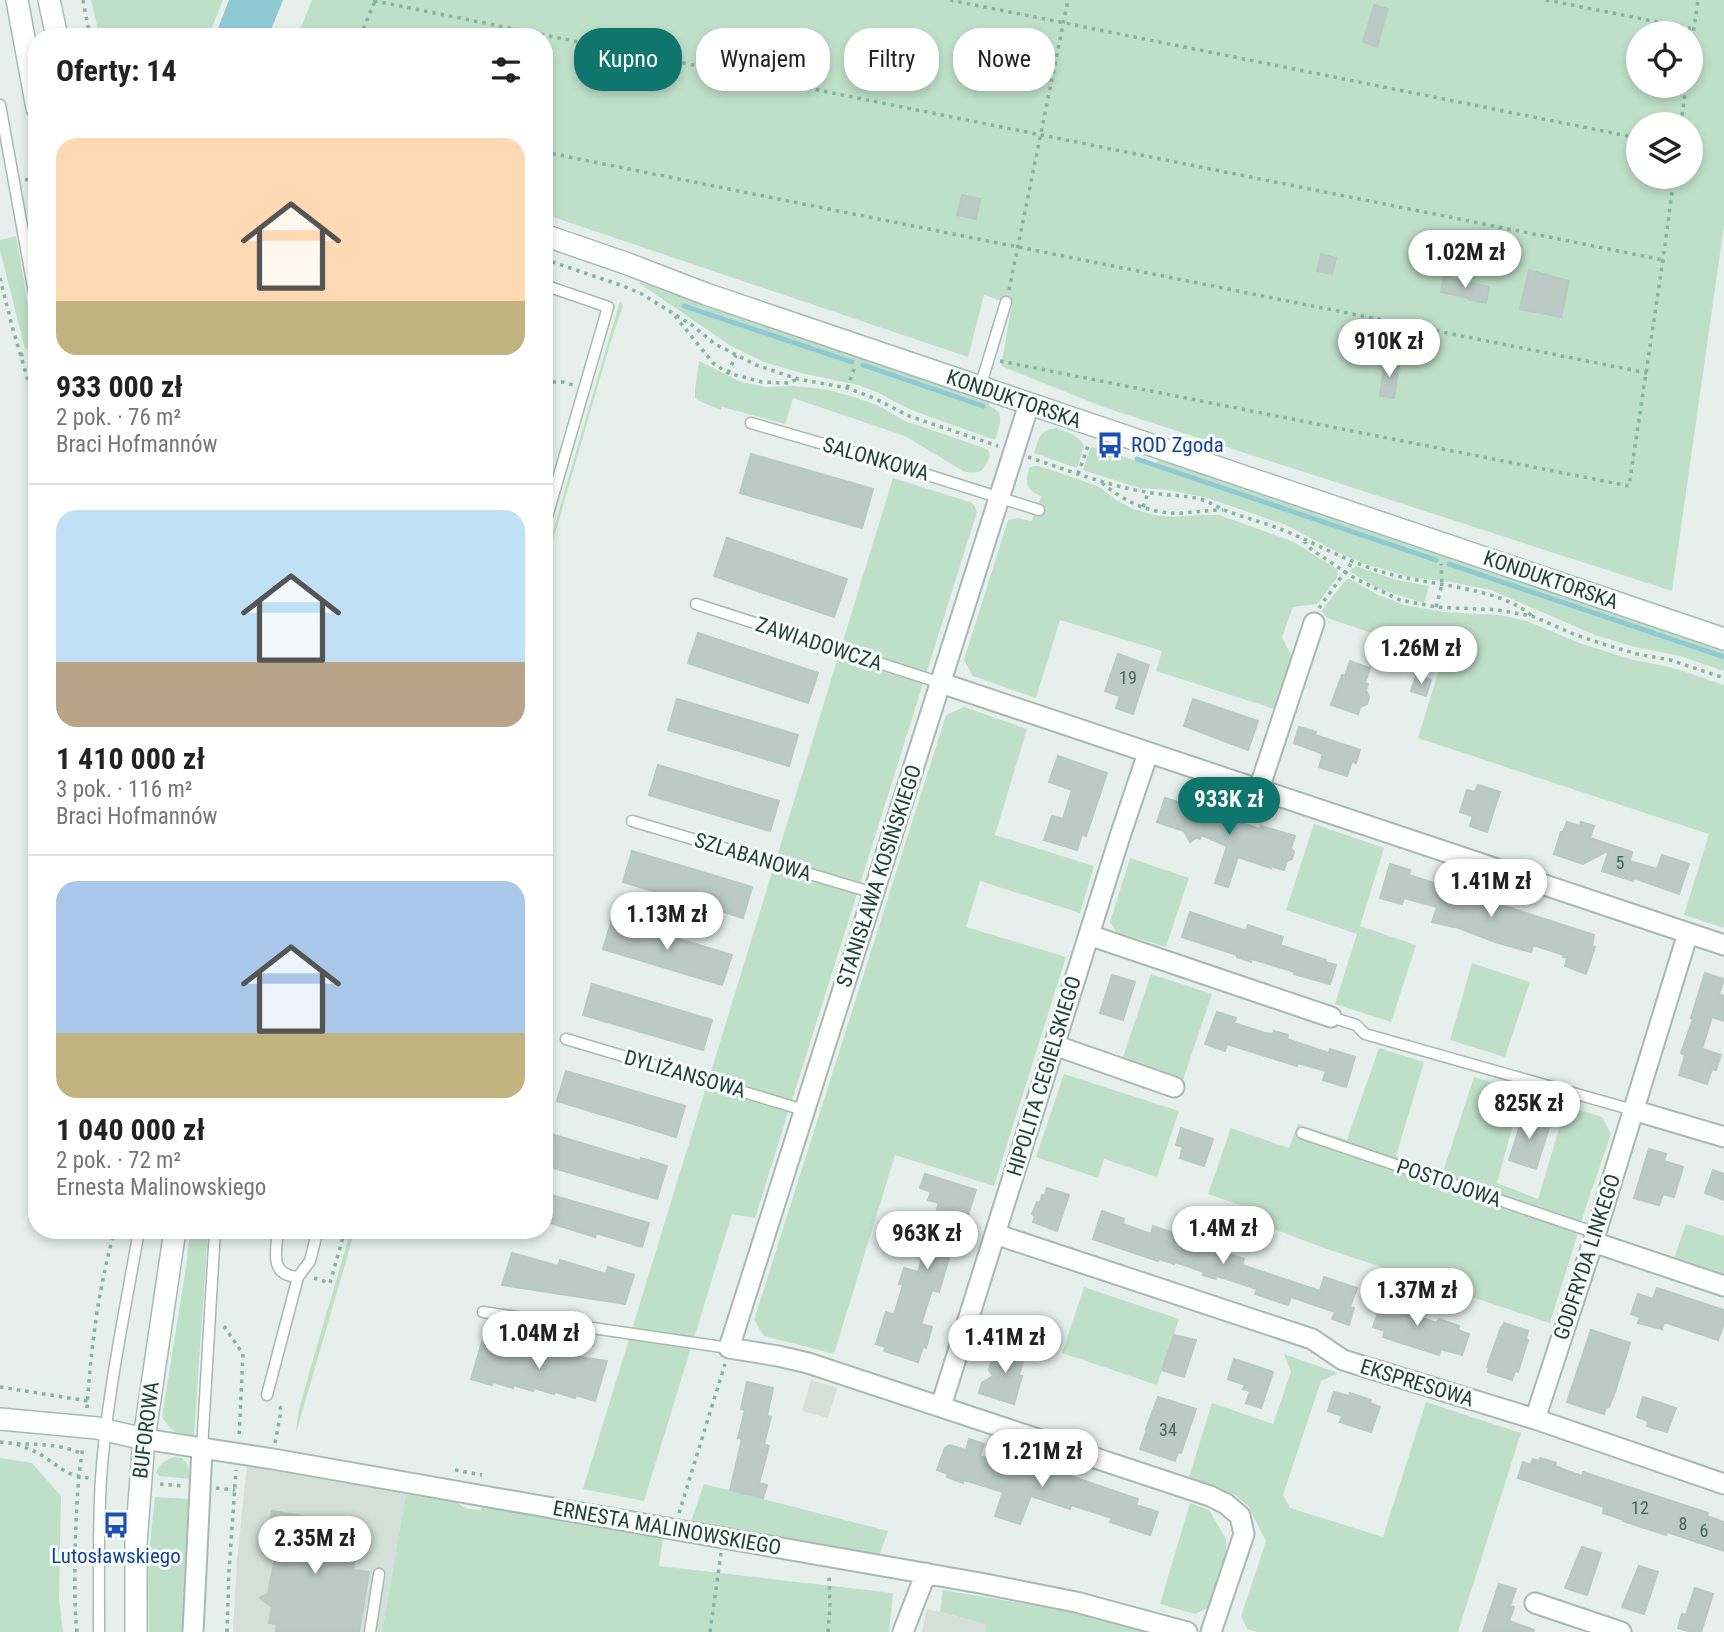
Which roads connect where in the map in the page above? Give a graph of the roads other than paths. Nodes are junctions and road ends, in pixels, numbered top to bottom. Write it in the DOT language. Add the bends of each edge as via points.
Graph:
graph roads {
  1 [pos="17,0"];
  2 [pos="49,0"];
  3 [pos="55,28"];
  4 [pos="28,59"];
  5 [pos="0,105"];
  6 [pos="553,238"];
  7 [pos="28,259"];
  8 [pos="553,288"];
  9 [pos="1006,302"];
  10 [pos="979,387"];
  11 [pos="1029,404"];
  12 [pos="751,423"];
  13 [pos="553,496"];
  14 [pos="999,496"];
  15 [pos="1040,510"];
  16 [pos="696,604"];
  17 [pos="1314,624"];
  18 [pos="1724,639"];
  19 [pos="941,683"];
  20 [pos="1148,753"];
  21 [pos="1259,789"];
  22 [pos="632,821"];
  23 [pos="874,893"];
  24 [pos="1688,933"];
  25 [pos="1089,935"];
  26 [pos="1724,945"];
  27 [pos="1331,1017"];
  28 [pos="566,1039"];
  29 [pos="1054,1045"];
  30 [pos="1174,1087"];
  31 [pos="804,1110"];
  32 [pos="1633,1110"];
  33 [pos="1302,1133"];
  34 [pos="1724,1137"];
  35 [pos="995,1234"];
  36 [pos="1595,1238"];
  37 [pos="137,1239"];
  38 [pos="174,1239"];
  39 [pos="214,1239"];
  40 [pos="277,1239"];
  41 [pos="316,1239"];
  42 [pos="298,1278"];
  43 [pos="1724,1286"];
  44 [pos="483,1312"];
  45 [pos="729,1348"];
  46 [pos="267,1395"];
  47 [pos="941,1406"];
  48 [pos="0,1419"];
  49 [pos="1535,1419"];
  50 [pos="106,1430"];
  51 [pos="144,1439"];
  52 [pos="202,1449"];
  53 [pos="1724,1484"];
  54 [pos="926,1573"];
  55 [pos="379,1574"];
  56 [pos="1535,1603"];
  57 [pos="99,1632"];
  58 [pos="136,1632"];
  59 [pos="193,1632"];
  60 [pos="370,1632"];
  61 [pos="903,1632"];
  62 [pos="1187,1632"];
  63 [pos="1211,1632"];
  64 [pos="1621,1632"];
  1 -- 4 [label="street"];
  2 -- 3 [label="street"];
  5 -- 7 [label="lane"];
  6 -- 10 [label="street, KONDUKTORSKA"];
  8 -- 13 [label="lane" via="608,307"];
  9 -- 10 [label="lane"];
  10 -- 11 [label="street, KONDUKTORSKA"];
  11 -- 14 [label="street, STANISŁAWA KOSIŃSKIEGO"];
  11 -- 18 [label="street, KONDUKTORSKA"];
  12 -- 14 [label="lane, SALONKOWA"];
  14 -- 15 [label="lane, SALONKOWA"];
  14 -- 19 [label="street, STANISŁAWA KOSIŃSKIEGO"];
  16 -- 19 [label="lane, ZAWIADOWCZA"];
  17 -- 21 [label="street"];
  19 -- 20 [label="street"];
  19 -- 23 [label="street, STANISŁAWA KOSIŃSKIEGO"];
  20 -- 21 [label="street"];
  20 -- 25 [label="street, HIPOLITA CEGIELSKIEGO"];
  21 -- 24 [label="street"];
  22 -- 23 [label="lane, SZLABANOWA"];
  23 -- 31 [label="street, STANISŁAWA KOSIŃSKIEGO"];
  24 -- 26 [label="street"];
  24 -- 32 [label="street, GODFRYDA LINKEGO"];
  25 -- 27 [label="street"];
  25 -- 29 [label="street, HIPOLITA CEGIELSKIEGO"];
  27 -- 32 [label="lane" via="1356,1025 1364,1034"];
  28 -- 31 [label="lane, DYLIŻANSOWA"];
  29 -- 30 [label="street"];
  29 -- 35 [label="street, HIPOLITA CEGIELSKIEGO"];
  31 -- 45 [label="street, STANISŁAWA KOSIŃSKIEGO"];
  32 -- 34 [label="street"];
  32 -- 36 [label="street, GODFRYDA LINKEGO"];
  33 -- 36 [label="lane, POSTOJOWA"];
  35 -- 47 [label="street, HIPOLITA CEGIELSKIEGO"];
  35 -- 49 [label="street, EKSPRESOWA" via="1312,1339 1343,1360"];
  36 -- 43 [label="street"];
  36 -- 49 [label="street, GODFRYDA LINKEGO"];
  37 -- 50 [label="lane"];
  38 -- 51 [label="street, BUFOROWA"];
  39 -- 52 [label="lane"];
  40 -- 42 [label="lane" via="275,1263 289,1277"];
  41 -- 42 [label="lane" via="310,1261"];
  42 -- 46 [label="lane"];
  44 -- 45 [label="lane"];
  45 -- 47 [label="street" via="808,1363"];
  47 -- 63 [label="street" via="1226,1504 1240,1516 1244,1534"];
  48 -- 50 [label="street"];
  49 -- 53 [label="street, EKSPRESOWA"];
  50 -- 51 [label="street"];
  50 -- 57 [label="lane"];
  51 -- 52 [label="street, ERNESTA MALINOWSKIEGO"];
  51 -- 58 [label="street, BUFOROWA" via="136,1542"];
  52 -- 54 [label="street, ERNESTA MALINOWSKIEGO"];
  52 -- 59 [label="street"];
  54 -- 61 [label="street"];
  54 -- 62 [label="street, ERNESTA MALINOWSKIEGO" via="1076,1601"];
  55 -- 60 [label="lane"];
  56 -- 64 [label="street"];
}
